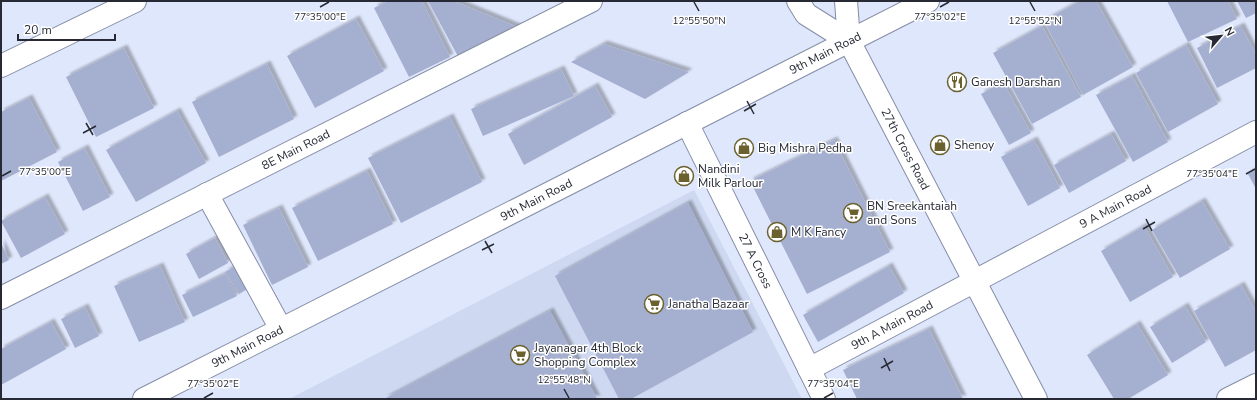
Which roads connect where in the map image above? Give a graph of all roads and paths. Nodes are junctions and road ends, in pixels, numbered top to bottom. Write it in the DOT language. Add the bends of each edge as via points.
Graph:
graph roads {
  1 [pos="135,1"];
  2 [pos="591,1"];
  3 [pos="798,1"];
  4 [pos="846,1"];
  5 [pos="928,1"];
  6 [pos="849,42"];
  7 [pos="1,66"];
  8 [pos="687,124"];
  9 [pos="1256,132"];
  10 [pos="207,194"];
  11 [pos="975,281"];
  12 [pos="1,298"];
  13 [pos="281,329"];
  14 [pos="809,368"];
  15 [pos="1256,385"];
  16 [pos="144,399"];
  17 [pos="824,399"];
  18 [pos="1036,399"];
  19 [pos="1228,399"];
  1 -- 7 [label="street"];
  2 -- 10 [label="street, 8E Main Road"];
  3 -- 6 [label="street" via="806,14"];
  4 -- 6 [label="street, 27th Cross Road"];
  5 -- 6 [label="street, 9th Main Road"];
  6 -- 8 [label="street, 9th Main Road"];
  6 -- 11 [label="street, 27th Cross Road"];
  8 -- 13 [label="street, 9th Main Road"];
  8 -- 14 [label="street, 27 A Cross"];
  9 -- 11 [label="street, 9 A Main Road"];
  10 -- 12 [label="street, 8E Main Road"];
  10 -- 13 [label="street"];
  11 -- 14 [label="street, 9th A Main Road"];
  11 -- 18 [label="street, 27th Cross Road"];
  13 -- 16 [label="street, 9th Main Road"];
  14 -- 17 [label="street, 27 A Cross"];
  15 -- 19 [label="street"];
}
